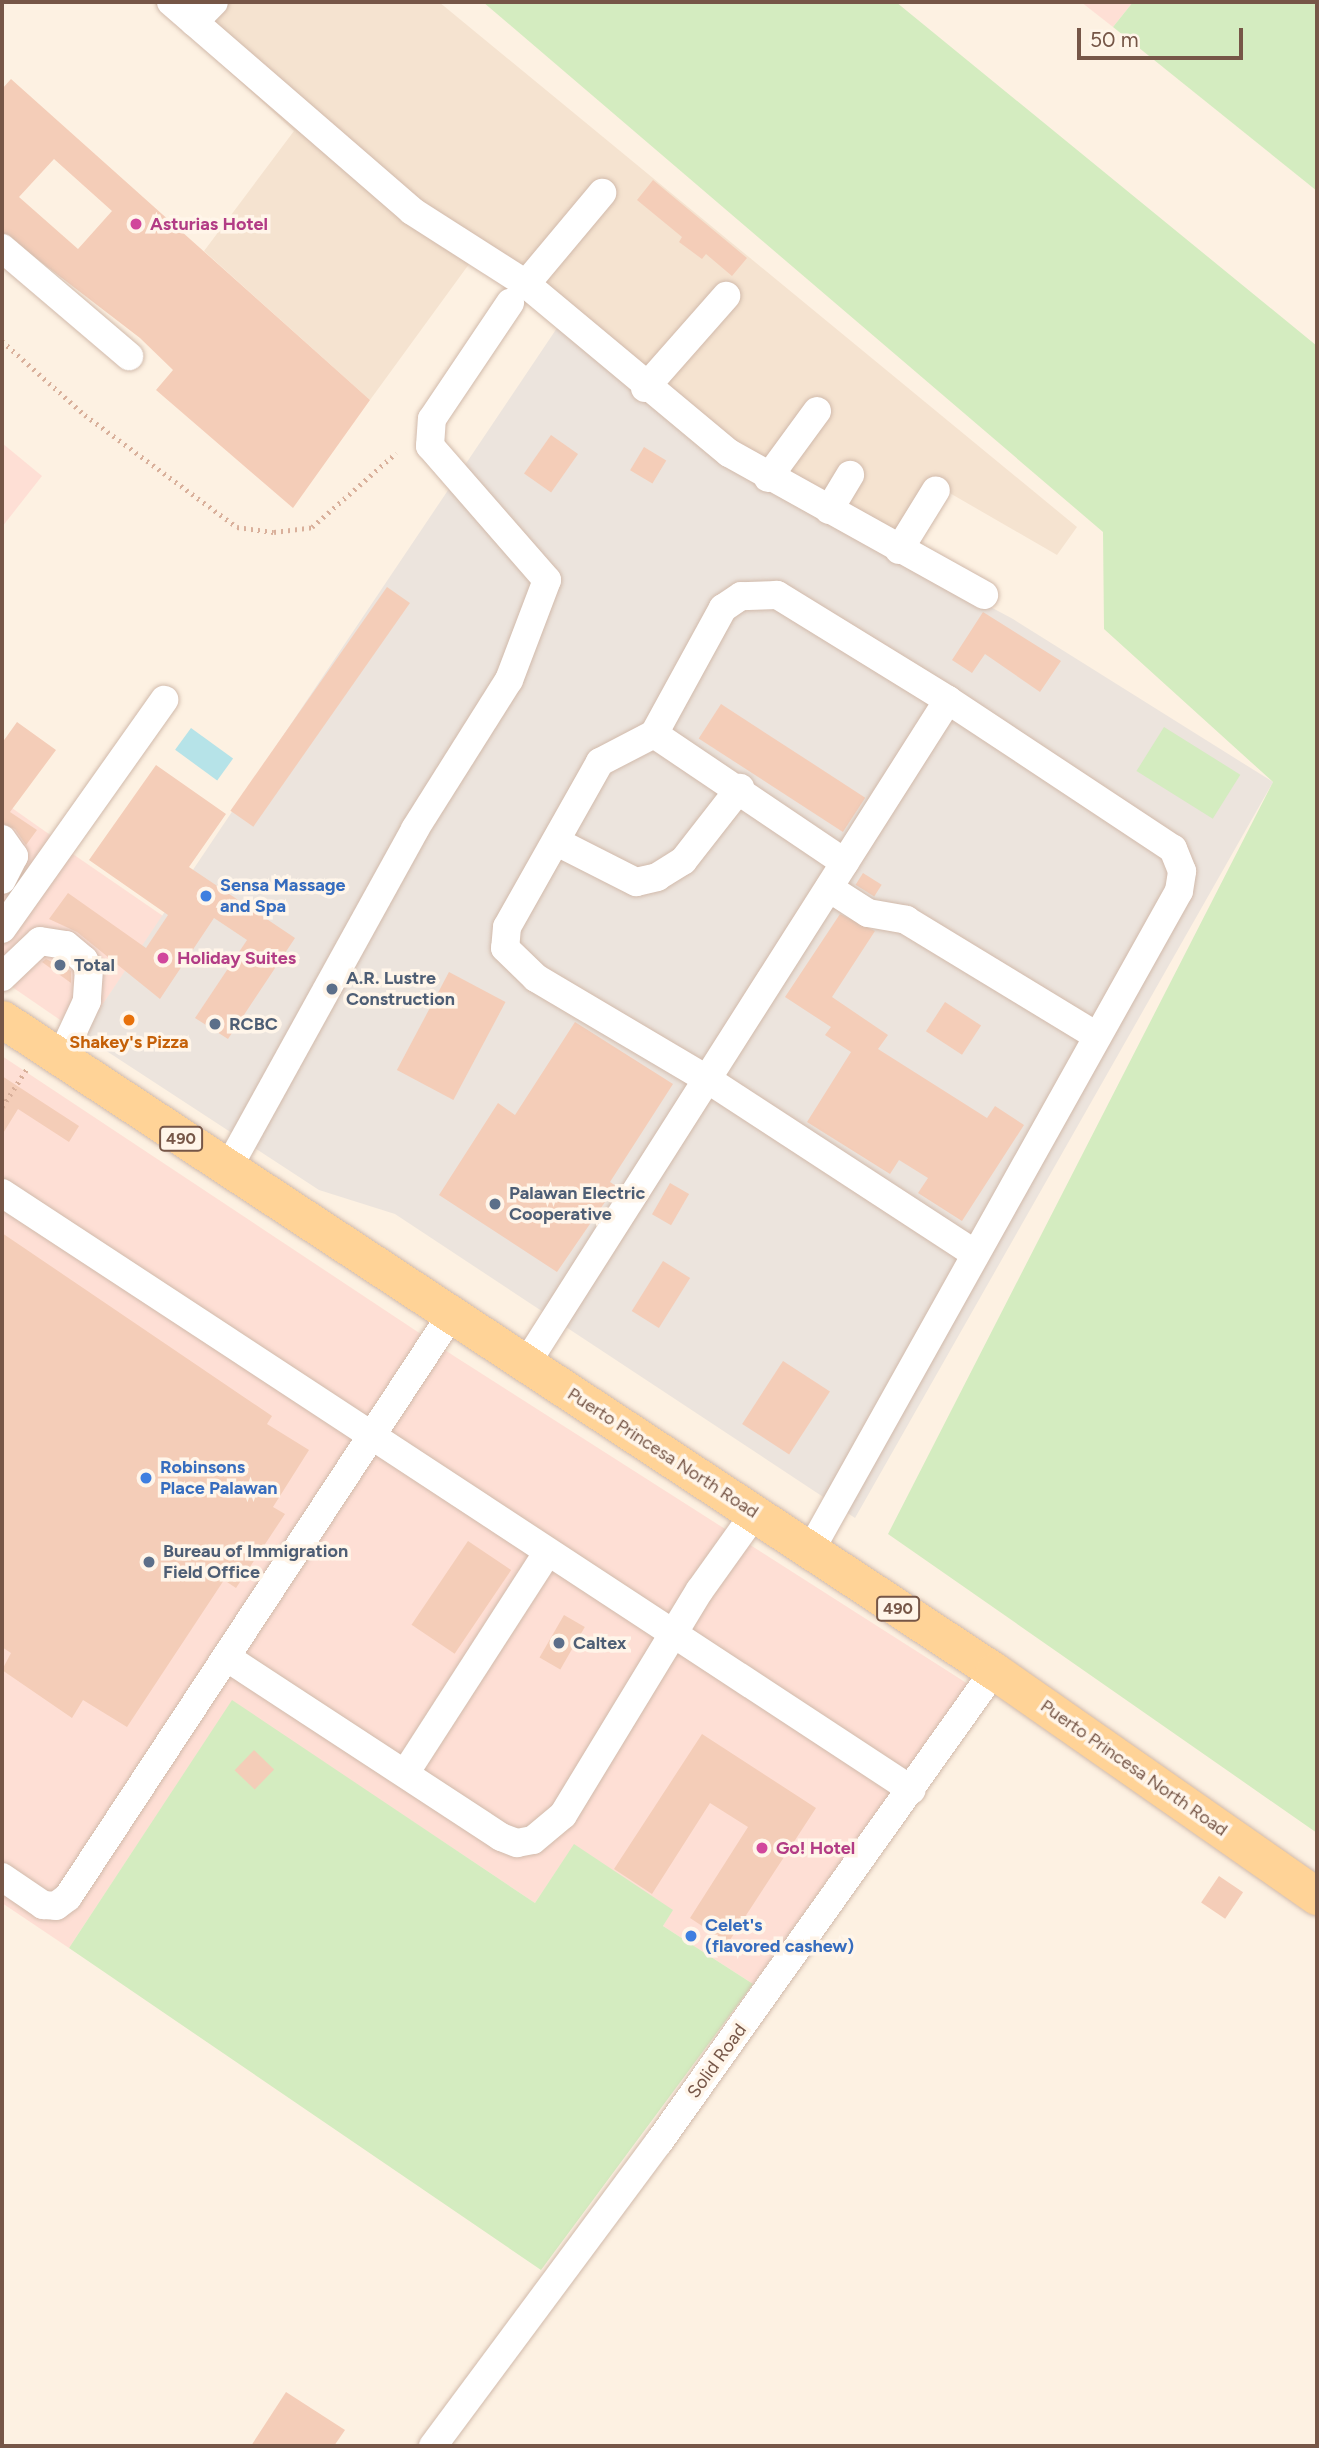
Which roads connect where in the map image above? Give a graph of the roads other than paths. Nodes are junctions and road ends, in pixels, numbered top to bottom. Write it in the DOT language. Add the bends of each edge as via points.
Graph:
graph roads {
  1 [pos="171,2"];
  2 [pos="214,2"];
  3 [pos="194,22"];
  4 [pos="602,192"];
  5 [pos="2,248"];
  6 [pos="518,293"];
  7 [pos="726,296"];
  8 [pos="128,356"];
  9 [pos="645,388"];
  10 [pos="817,411"];
  11 [pos="850,475"];
  12 [pos="768,478"];
  13 [pos="936,490"];
  14 [pos="829,510"];
  15 [pos="899,550"];
  16 [pos="984,595"];
  17 [pos="164,700"];
  18 [pos="948,700"];
  19 [pos="654,734"];
  20 [pos="740,788"];
  21 [pos="2,839"];
  22 [pos="557,842"];
  23 [pos="845,863"];
  24 [pos="2,880"];
  25 [pos="829,888"];
  26 [pos="2,929"];
  27 [pos="2,977"];
  28 [pos="2,1019"];
  29 [pos="1097,1036"];
  30 [pos="51,1052"];
  31 [pos="708,1079"];
  32 [pos="227,1170"];
  33 [pos="2,1193"];
  34 [pos="975,1254"];
  35 [pos="451,1315"];
  36 [pos="526,1364"];
  37 [pos="371,1438"];
  38 [pos="754,1513"];
  39 [pos="810,1551"];
  40 [pos="548,1553"];
  41 [pos="672,1634"];
  42 [pos="226,1657"];
  43 [pos="994,1671"];
  44 [pos="406,1772"];
  45 [pos="912,1790"];
  46 [pos="2,1877"];
  47 [pos="1317,1896"];
  48 [pos="433,2446"];
  1 -- 3 [label="street"];
  2 -- 3 [label="street"];
  3 -- 6 [label="street" via="412,211"];
  4 -- 6 [label="street"];
  5 -- 8 [label="street"];
  6 -- 9 [label="street"];
  6 -- 32 [label="street" via="432,419 430,446 547,580 509,680 415,829"];
  7 -- 9 [label="street"];
  9 -- 12 [label="street"];
  10 -- 12 [label="street"];
  11 -- 14 [label="street"];
  12 -- 14 [label="street"];
  13 -- 15 [label="street"];
  14 -- 15 [label="street"];
  15 -- 16 [label="street"];
  17 -- 26 [label="street"];
  18 -- 19 [label="street" via="777,595 758,593 741,596 723,608"];
  18 -- 23 [label="street"];
  18 -- 29 [label="street" via="1172,849 1182,871 1179,891"];
  19 -- 20 [label="street"];
  19 -- 22 [label="street" via="606,754"];
  20 -- 22 [label="street" via="683,861 657,877 636,882"];
  20 -- 23 [label="street"];
  21 -- 24 [label="street" via="14,856"];
  22 -- 31 [label="street" via="507,927 505,948 536,978"];
  23 -- 25 [label="street"];
  25 -- 29 [label="street" via="868,912 906,919"];
  25 -- 31 [label="street"];
  27 -- 30 [label="street" via="40,941 66,945 89,969 87,1001"];
  28 -- 30 [label="main road, Puerto Princesa North Road / 490"];
  29 -- 34 [label="street"];
  30 -- 32 [label="main road, Puerto Princesa North Road / 490"];
  31 -- 34 [label="street"];
  31 -- 36 [label="street"];
  32 -- 35 [label="main road, Puerto Princesa North Road / 490"];
  33 -- 37 [label="street"];
  34 -- 39 [label="street"];
  35 -- 36 [label="main road, Puerto Princesa North Road / 490"];
  35 -- 37 [label="street"];
  36 -- 38 [label="main road, Puerto Princesa North Road / 490"];
  37 -- 40 [label="street"];
  37 -- 42 [label="street"];
  38 -- 39 [label="main road, Puerto Princesa North Road / 490"];
  38 -- 41 [label="street"];
  39 -- 43 [label="main road, Puerto Princesa North Road / 490"];
  40 -- 41 [label="street"];
  40 -- 44 [label="street"];
  41 -- 44 [label="street" via="548,1833 517,1843 501,1837"];
  41 -- 45 [label="street"];
  42 -- 44 [label="street"];
  42 -- 46 [label="street" via="68,1897 56,1906 43,1905"];
  43 -- 45 [label="street, Solid Road"];
  43 -- 47 [label="main road, Puerto Princesa North Road / 490"];
  45 -- 48 [label="street, Solid Road"];
}
